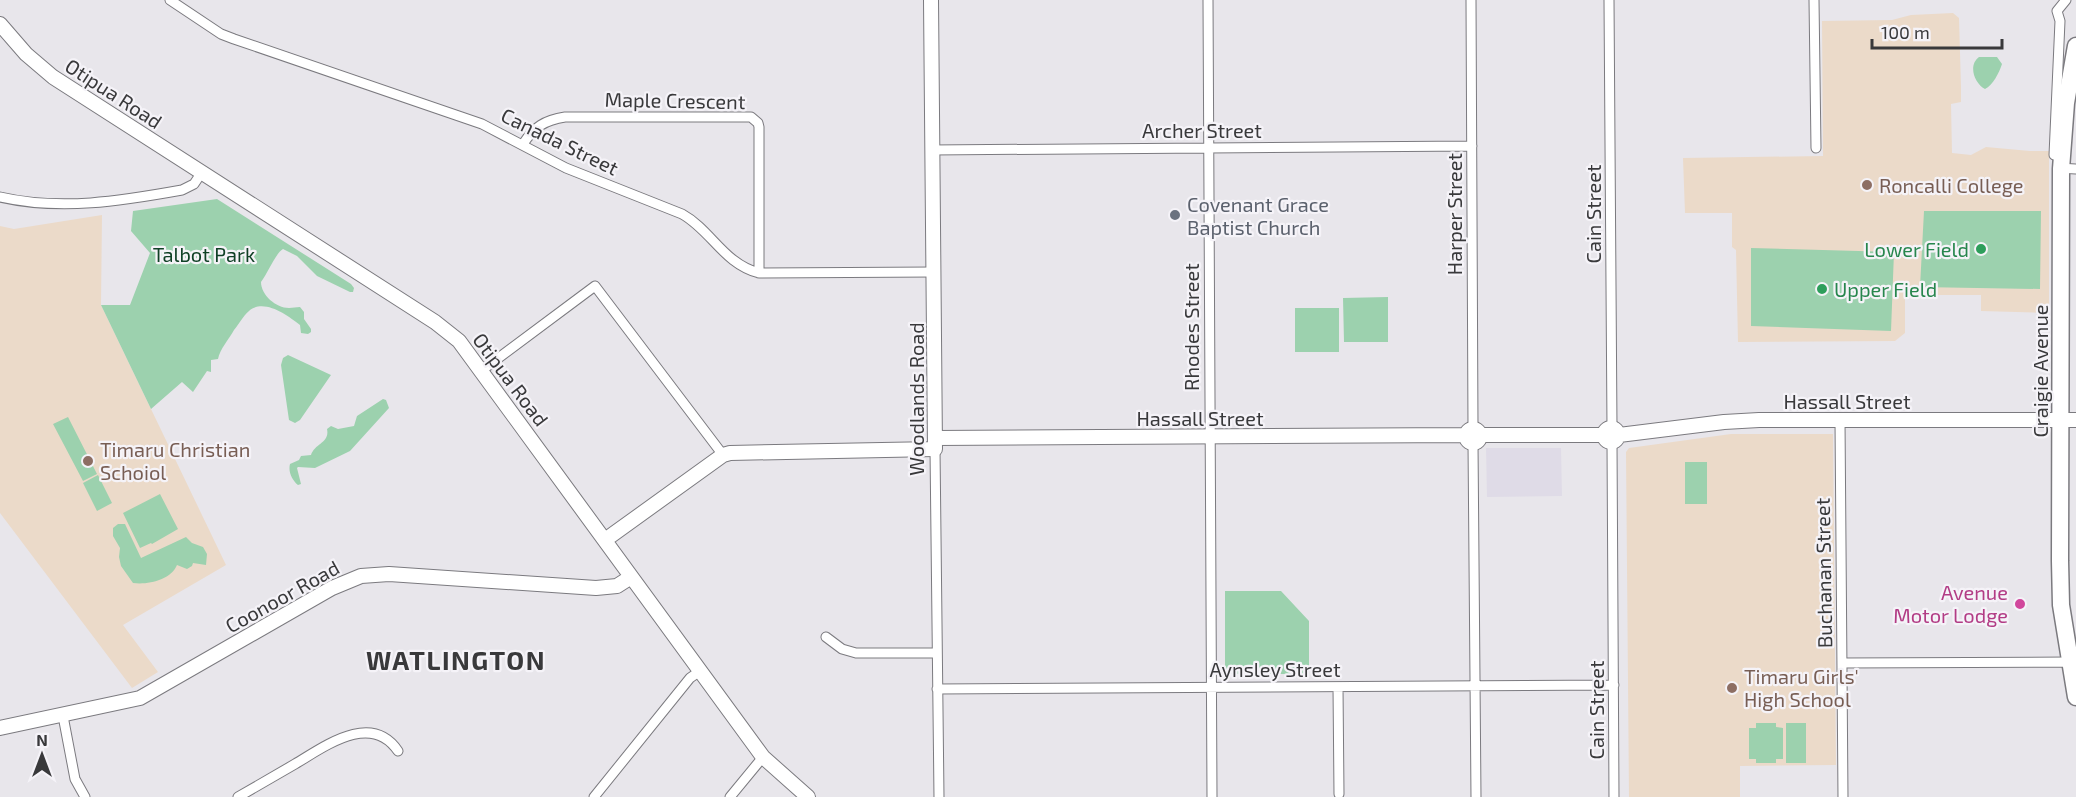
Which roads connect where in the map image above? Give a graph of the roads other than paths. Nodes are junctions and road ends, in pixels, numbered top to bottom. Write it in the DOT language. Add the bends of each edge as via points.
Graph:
graph roads {
  1 [pos="170,0"];
  2 [pos="931,0"];
  3 [pos="1208,0"];
  4 [pos="1472,0"];
  5 [pos="1609,0"];
  6 [pos="1814,0"];
  7 [pos="2066,0"];
  8 [pos="2076,6"];
  9 [pos="0,24"];
  10 [pos="2076,46"];
  11 [pos="523,144"];
  12 [pos="1472,146"];
  13 [pos="1208,148"];
  14 [pos="1816,148"];
  15 [pos="932,150"];
  16 [pos="2069,169"];
  17 [pos="202,172"];
  18 [pos="0,197"];
  19 [pos="934,272"];
  20 [pos="759,273"];
  21 [pos="482,371"];
  22 [pos="1840,420"];
  23 [pos="2069,420"];
  24 [pos="1612,435"];
  25 [pos="1473,436"];
  26 [pos="1210,437"];
  27 [pos="935,444"];
  28 [pos="723,455"];
  29 [pos="605,540"];
  30 [pos="632,576"];
  31 [pos="826,637"];
  32 [pos="937,653"];
  33 [pos="1842,663"];
  34 [pos="2073,665"];
  35 [pos="700,671"];
  36 [pos="1614,685"];
  37 [pos="1475,686"];
  38 [pos="1338,687"];
  39 [pos="1211,688"];
  40 [pos="937,689"];
  41 [pos="2076,696"];
  42 [pos="63,716"];
  43 [pos="0,728"];
  44 [pos="398,751"];
  45 [pos="763,757"];
  46 [pos="1339,794"];
  47 [pos="85,797"];
  48 [pos="238,797"];
  49 [pos="594,797"];
  50 [pos="730,797"];
  51 [pos="808,797"];
  52 [pos="939,797"];
  53 [pos="1212,797"];
  54 [pos="1476,797"];
  55 [pos="1614,797"];
  56 [pos="1843,797"];
  1 -- 11 [label="street, Canada Street" via="234,39 482,124"];
  2 -- 15 [label="street, Woodlands Road"];
  3 -- 13 [label="street, Rhodes Street"];
  4 -- 12 [label="street, Harper Street"];
  5 -- 24 [label="street, Cain Street"];
  6 -- 14 [label="street"];
  7 -- 8 [label="street"];
  7 -- 16 [label="street" via="2057,11 2060,21 2054,152 2055,163"];
  9 -- 17 [label="street, Otipua Road" via="53,77"];
  10 -- 16 [label="highway, Craigie Avenue" via="2066,103"];
  11 -- 20 [label="street, Canada Street" via="576,172 687,216 732,260"];
  11 -- 20 [label="street, Maple Crescent" via="542,123 566,117 751,117 759,127"];
  12 -- 13 [label="street, Archer Street"];
  12 -- 25 [label="street, Harper Street"];
  13 -- 15 [label="street, Archer Street"];
  13 -- 26 [label="street, Rhodes Street"];
  15 -- 19 [label="street, Woodlands Road"];
  16 -- 23 [label="highway, Craigie Avenue"];
  17 -- 18 [label="street" via="194,184 182,190 96,203 49,205"];
  17 -- 21 [label="street, Otipua Road" via="444,328"];
  19 -- 20 [label="street, Canada Street"];
  19 -- 27 [label="street, Woodlands Road"];
  21 -- 28 [label="street" via="595,286"];
  21 -- 29 [label="street, Otipua Road"];
  22 -- 23 [label="street, Hassall Street"];
  22 -- 24 [label="street, Hassall Street" via="1724,422"];
  22 -- 33 [label="street, Buchanan Street"];
  23 -- 34 [label="highway, Craigie Avenue" via="2060,585"];
  24 -- 25 [label="street, Hassall Street"];
  24 -- 36 [label="street, Cain Street"];
  25 -- 26 [label="street, Hassall Street"];
  25 -- 37 [label="street, Harper Street"];
  26 -- 27 [label="street, Hassall Street"];
  26 -- 39 [label="street, Rhodes Street"];
  27 -- 28 [label="street, Hassall Street"];
  27 -- 32 [label="street, Woodlands Road"];
  28 -- 29 [label="street, Hassall Street"];
  29 -- 30 [label="street, Otipua Road"];
  30 -- 35 [label="street, Otipua Road"];
  30 -- 42 [label="street, Coonoor Road" via="617,586 596,588 401,574 361,576 332,588 140,698"];
  31 -- 32 [label="street" via="842,649 856,653"];
  32 -- 40 [label="street, Woodlands Road"];
  33 -- 34 [label="street"];
  33 -- 56 [label="street, Buchanan Street"];
  34 -- 41 [label="highway, Craigie Avenue"];
  35 -- 45 [label="street, Otipua Road"];
  35 -- 49 [label="street" via="690,678"];
  36 -- 37 [label="street, Aynsley Street"];
  36 -- 55 [label="street, Cain Street"];
  37 -- 38 [label="street, Aynsley Street"];
  37 -- 54 [label="street, Harper Street"];
  38 -- 39 [label="street, Aynsley Street"];
  38 -- 46 [label="street"];
  39 -- 40 [label="street, Aynsley Street"];
  39 -- 53 [label="street, Rhodes Street"];
  40 -- 52 [label="street, Woodlands Road"];
  42 -- 43 [label="street, Coonoor Road"];
  42 -- 47 [label="street" via="75,779"];
  44 -- 48 [label="street" via="376,734 351,735"];
  45 -- 50 [label="street"];
  45 -- 51 [label="street, Otipua Road"];
}
